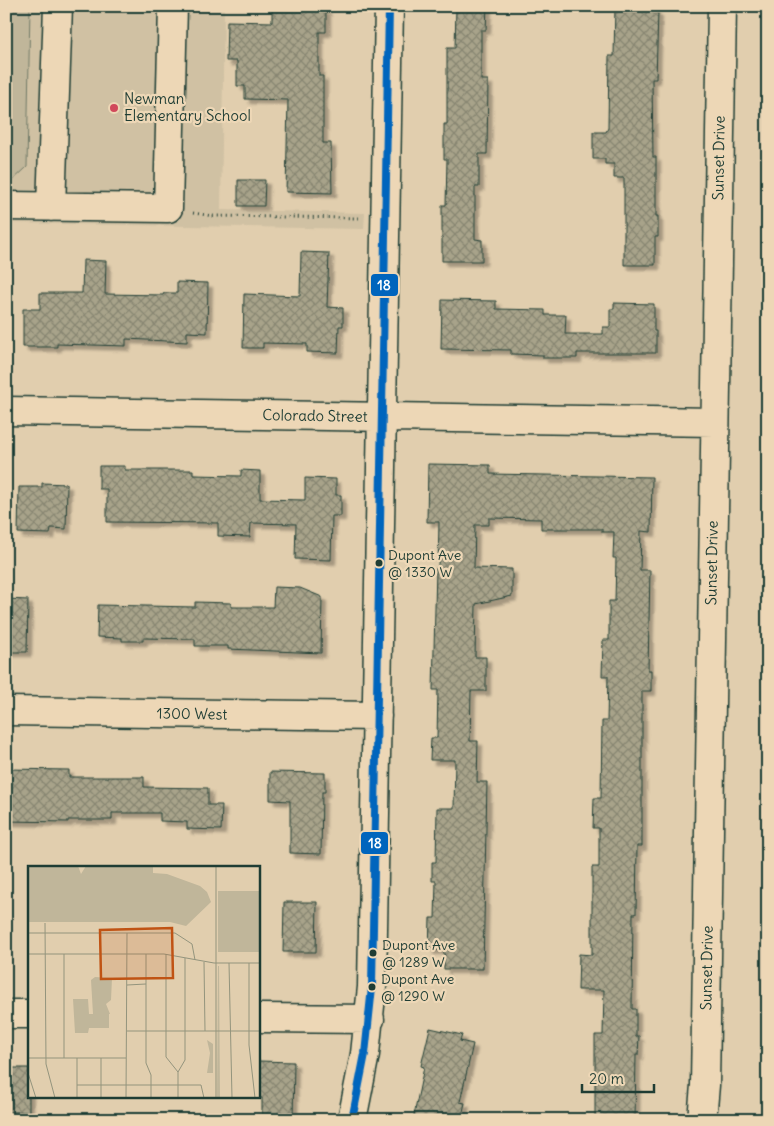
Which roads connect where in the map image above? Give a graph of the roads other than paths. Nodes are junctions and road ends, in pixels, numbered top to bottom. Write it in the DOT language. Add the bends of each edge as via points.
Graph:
graph roads {
  1 [pos="58,6"];
  2 [pos="172,6"];
  3 [pos="389,6"];
  4 [pos="722,6"];
  5 [pos="6,206"];
  6 [pos="51,207"];
  7 [pos="6,411"];
  8 [pos="383,417"];
  9 [pos="714,422"];
  10 [pos="6,711"];
  11 [pos="377,716"];
  12 [pos="6,1014"];
  13 [pos="28,1014"];
  14 [pos="260,1018"];
  15 [pos="370,1019"];
  16 [pos="352,1120"];
  17 [pos="702,1120"];
  1 -- 6 [label="street"];
  2 -- 6 [label="street" via="168,208"];
  3 -- 8 [label="street"];
  4 -- 9 [label="street, Sunset Drive"];
  5 -- 6 [label="street"];
  7 -- 8 [label="street, Colorado Street"];
  8 -- 9 [label="street, Colorado Street"];
  8 -- 11 [label="street"];
  9 -- 17 [label="street, Sunset Drive"];
  10 -- 11 [label="street, 1300 West"];
  11 -- 15 [label="street"];
  12 -- 13 [label="street"];
  14 -- 15 [label="street"];
  15 -- 16 [label="street"];
}
